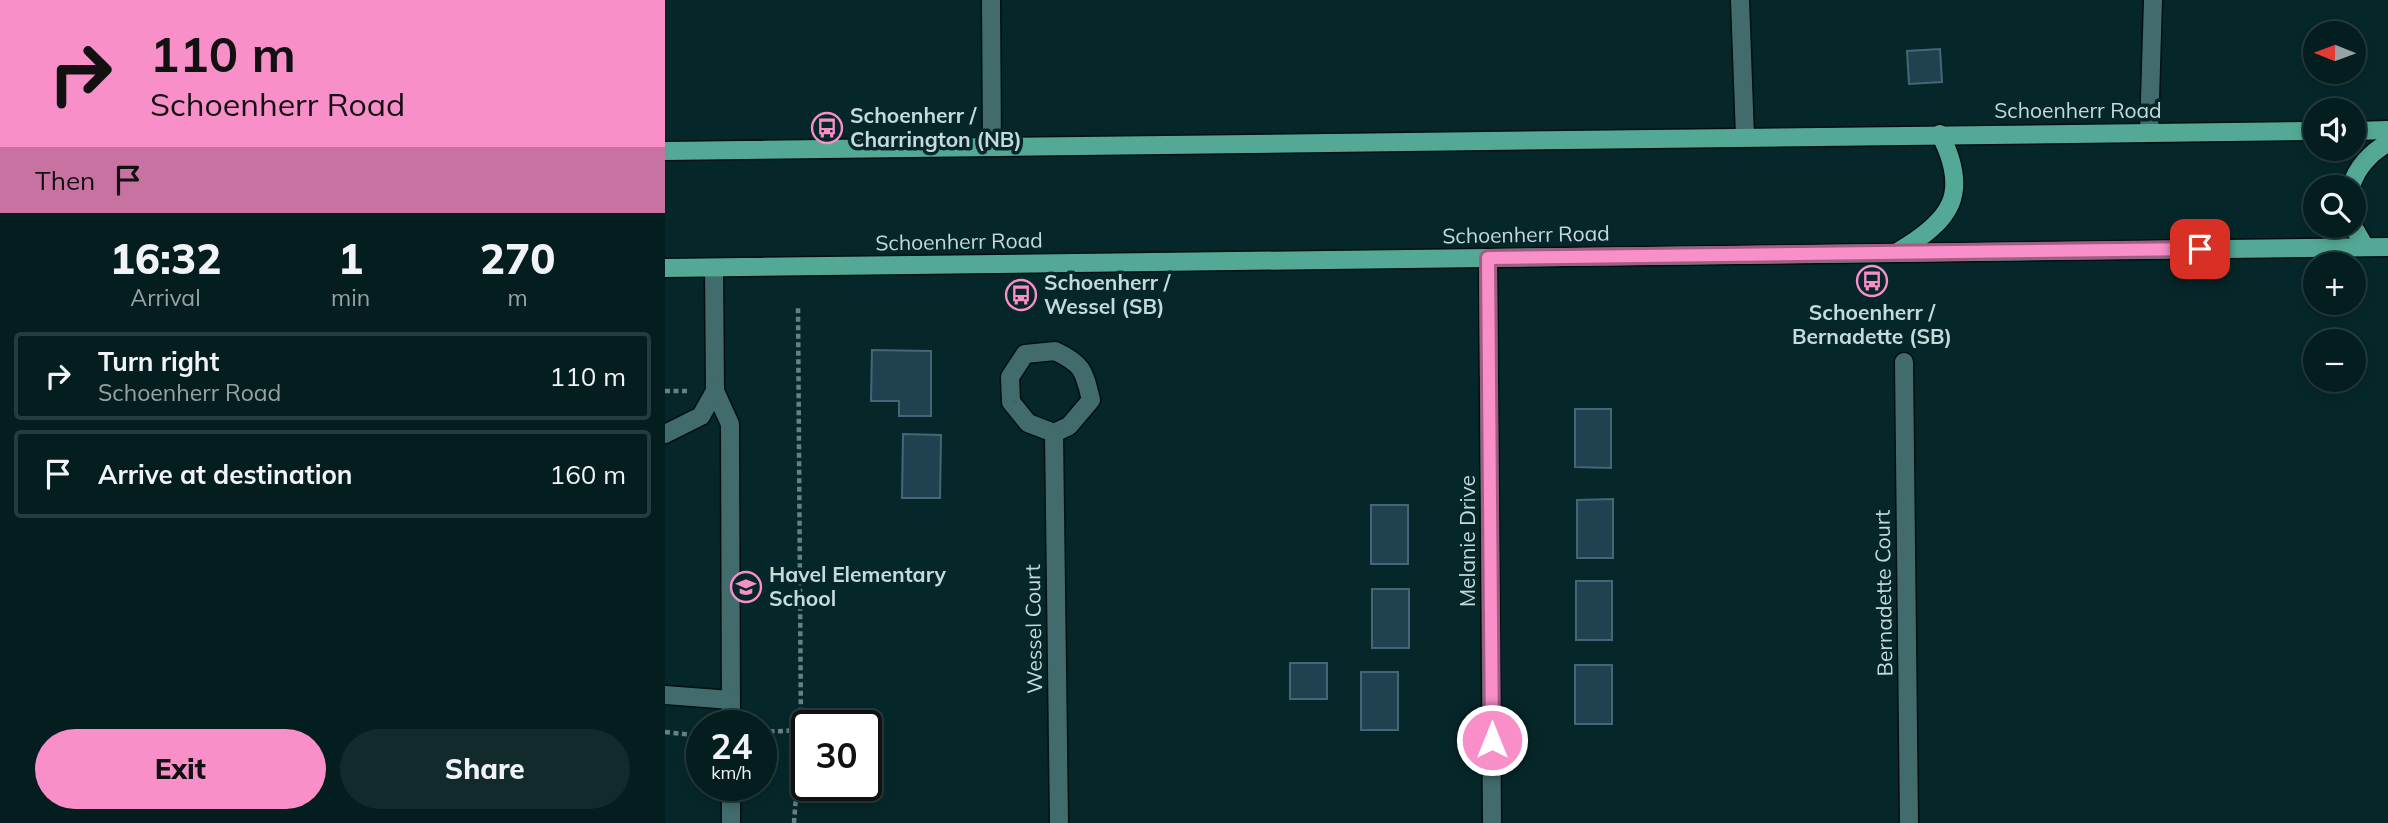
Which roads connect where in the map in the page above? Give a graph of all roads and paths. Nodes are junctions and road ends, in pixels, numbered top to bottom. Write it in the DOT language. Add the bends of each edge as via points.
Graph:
graph roads {
  1 [pos="991,0"];
  2 [pos="1740,0"];
  3 [pos="2153,0"];
  4 [pos="2388,130"];
  5 [pos="2303,131"];
  6 [pos="2366,131"];
  7 [pos="2149,133"];
  8 [pos="1940,134"];
  9 [pos="1745,137"];
  10 [pos="2388,143"];
  11 [pos="992,147"];
  12 [pos="665,151"];
  13 [pos="2354,175"];
  14 [pos="2360,238"];
  15 [pos="2365,247"];
  16 [pos="2388,247"];
  17 [pos="1896,253"];
  18 [pos="1488,258"];
  19 [pos="665,268"];
  20 [pos="714,268"];
  21 [pos="797,307"];
  22 [pos="1904,362"];
  23 [pos="715,391"];
  24 [pos="1053,433"];
  25 [pos="665,434"];
  26 [pos="665,695"];
  27 [pos="731,700"];
  28 [pos="731,710"];
  29 [pos="801,710"];
  30 [pos="665,732"];
  31 [pos="686,734"];
  32 [pos="731,801"];
  33 [pos="796,801"];
  34 [pos="731,823"];
  35 [pos="794,823"];
  36 [pos="1059,823"];
  37 [pos="1492,823"];
  38 [pos="1909,823"];
  1 -- 11 [label="street"];
  2 -- 9 [label="street"];
  3 -- 7 [label="street"];
  4 -- 6 [label="main road"];
  5 -- 7 [label="main road, Schoenherr Road"];
  7 -- 8 [label="main road, Schoenherr Road"];
  8 -- 9 [label="main road, Schoenherr Road"];
  8 -- 17 [label="main road" via="1954,170 1950,206 1926,235"];
  9 -- 11 [label="main road, Schoenherr Road"];
  10 -- 13 [label="main road"];
  11 -- 12 [label="main road, Schoenherr Road"];
  14 -- 15 [label="main road"];
  15 -- 16 [label="main road, Schoenherr Road"];
  15 -- 17 [label="main road, Schoenherr Road"];
  17 -- 18 [label="main road, Schoenherr Road"];
  18 -- 20 [label="main road, Schoenherr Road"];
  18 -- 37 [label="street, Melanie Drive"];
  19 -- 20 [label="main road, Schoenherr Road"];
  20 -- 23 [label="street"];
  21 -- 29 [label="path"];
  22 -- 38 [label="street, Bernadette Court"];
  23 -- 25 [label="street" via="701,416"];
  23 -- 27 [label="street" via="730,424"];
  24 -- 24 [label="street" via="1069,426 1091,400 1085,377 1075,360 1055,351 1025,354 1010,377 1011,402 1028,423"];
  24 -- 36 [label="street, Wessel Court"];
  26 -- 27 [label="street"];
  27 -- 28 [label="street"];
  30 -- 31 [label="path"];
  32 -- 34 [label="street"];
  33 -- 35 [label="path"];
}
